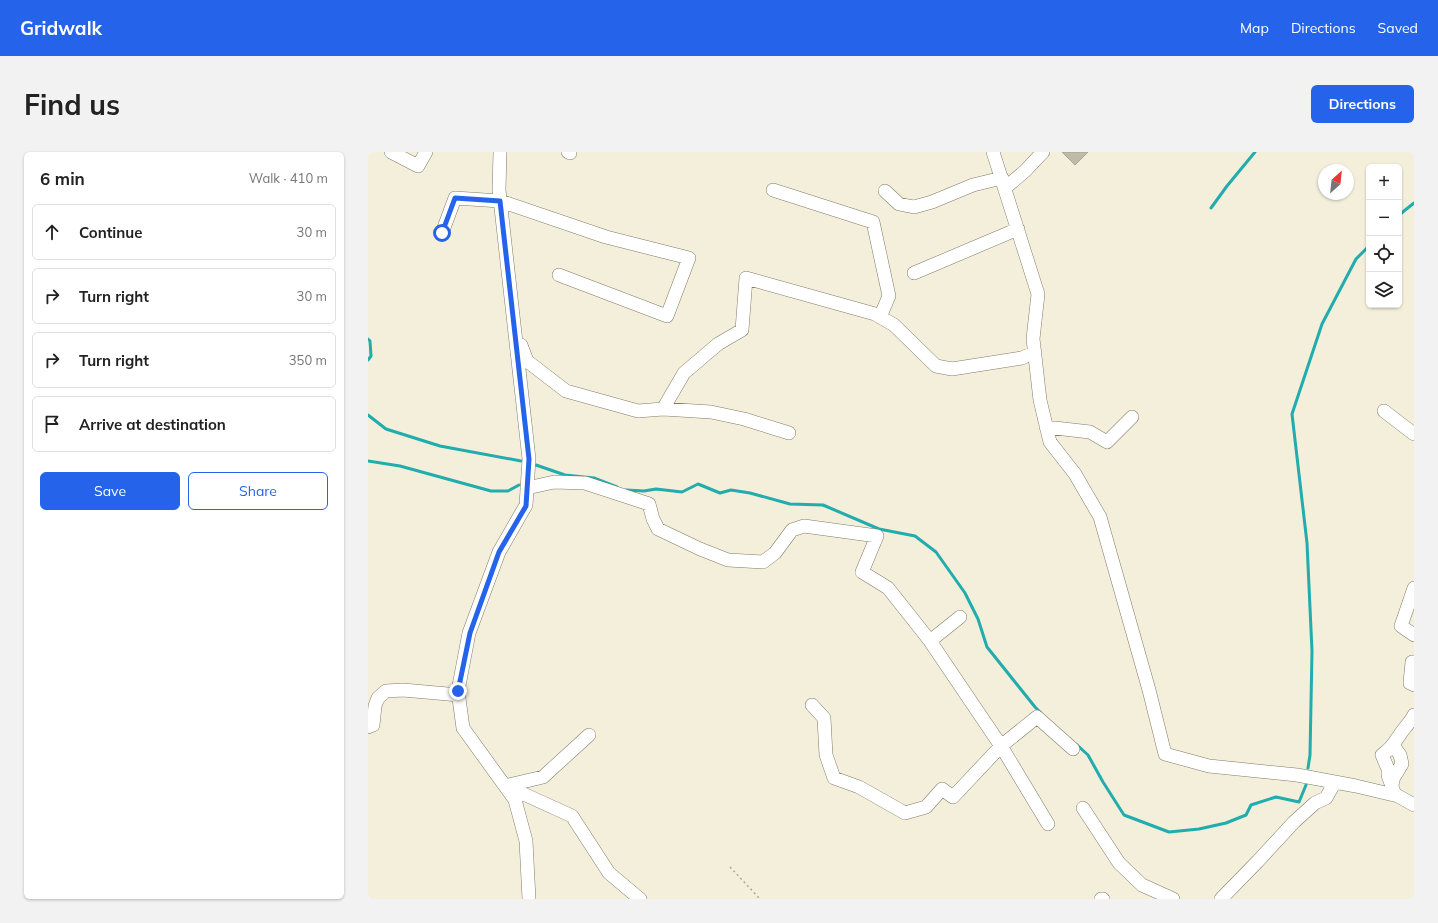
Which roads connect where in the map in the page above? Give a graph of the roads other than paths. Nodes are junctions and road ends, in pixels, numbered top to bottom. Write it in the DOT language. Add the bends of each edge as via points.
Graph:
graph roads {
  1 [pos="391,152"];
  2 [pos="426,152"];
  3 [pos="500,152"];
  4 [pos="993,152"];
  5 [pos="1043,152"];
  6 [pos="1003,183"];
  7 [pos="773,190"];
  8 [pos="885,191"];
  9 [pos="500,201"];
  10 [pos="1018,229"];
  11 [pos="442,233"];
  12 [pos="914,273"];
  13 [pos="559,275"];
  14 [pos="880,317"];
  15 [pos="516,332"];
  16 [pos="1035,352"];
  17 [pos="663,409"];
  18 [pos="1384,411"];
  19 [pos="1132,417"];
  20 [pos="1046,427"];
  21 [pos="789,433"];
  22 [pos="1414,434"];
  23 [pos="527,488"];
  24 [pos="1414,588"];
  25 [pos="960,618"];
  26 [pos="1414,635"];
  27 [pos="930,641"];
  28 [pos="1414,662"];
  29 [pos="1414,685"];
  30 [pos="458,695"];
  31 [pos="812,705"];
  32 [pos="1414,715"];
  33 [pos="368,727"];
  34 [pos="589,735"];
  35 [pos="1001,746"];
  36 [pos="1395,748"];
  37 [pos="1073,749"];
  38 [pos="1335,782"];
  39 [pos="505,786"];
  40 [pos="1394,791"];
  41 [pos="1414,805"];
  42 [pos="1083,808"];
  43 [pos="1048,824"];
  44 [pos="529,899"];
  45 [pos="640,899"];
  46 [pos="1173,899"];
  47 [pos="1221,899"];
  1 -- 2 [label="street" via="418,166"];
  3 -- 9 [label="street"];
  4 -- 6 [label="street"];
  5 -- 6 [label="street" via="1025,171"];
  6 -- 8 [label="street" via="973,185 914,207 898,204"];
  6 -- 10 [label="street"];
  7 -- 14 [label="street" via="873,222 889,296"];
  9 -- 11 [label="street" via="455,198"];
  9 -- 13 [label="street" via="606,237 689,258 667,316"];
  9 -- 15 [label="street"];
  10 -- 12 [label="street"];
  10 -- 16 [label="street" via="1038,294 1033,338"];
  14 -- 16 [label="street" via="894,325 936,366 952,369 1022,358"];
  14 -- 17 [label="street" via="746,278 742,330 718,344 684,373"];
  15 -- 17 [label="street" via="527,361 566,391 638,411"];
  15 -- 23 [label="street" via="529,459"];
  16 -- 20 [label="street" via="1040,400"];
  17 -- 21 [label="street" via="711,412"];
  18 -- 22 [label="street"];
  19 -- 20 [label="street" via="1107,442 1090,432"];
  20 -- 38 [label="street" via="1050,442 1075,474 1100,517 1166,754 1209,766 1297,775"];
  23 -- 27 [label="street" via="554,482 585,483 649,504 658,528 700,550 728,560 763,562 776,553 792,530 804,526 877,536 862,572 888,588"];
  23 -- 30 [label="street" via="526,506 499,552 470,633"];
  24 -- 26 [label="street" via="1401,626"];
  25 -- 27 [label="street"];
  27 -- 35 [label="street"];
  28 -- 29 [label="street" via="1410,683"];
  30 -- 33 [label="street" via="386,691 378,698 373,725"];
  30 -- 39 [label="street" via="463,728"];
  31 -- 35 [label="street" via="824,718 826,755 834,778 859,788 905,813 926,807 942,789 953,797"];
  32 -- 40 [label="street" via="1394,744 1382,755"];
  34 -- 39 [label="street" via="543,777"];
  35 -- 37 [label="street" via="1037,717"];
  35 -- 43 [label="street"];
  36 -- 40 [label="street" via="1402,764 1393,779"];
  38 -- 40 [label="street"];
  38 -- 47 [label="street" via="1326,798 1315,803 1294,822"];
  39 -- 44 [label="street" via="515,800 526,841"];
  39 -- 45 [label="street" via="572,816 609,873"];
  40 -- 41 [label="street"];
  42 -- 46 [label="street" via="1119,863 1142,885"];
}
